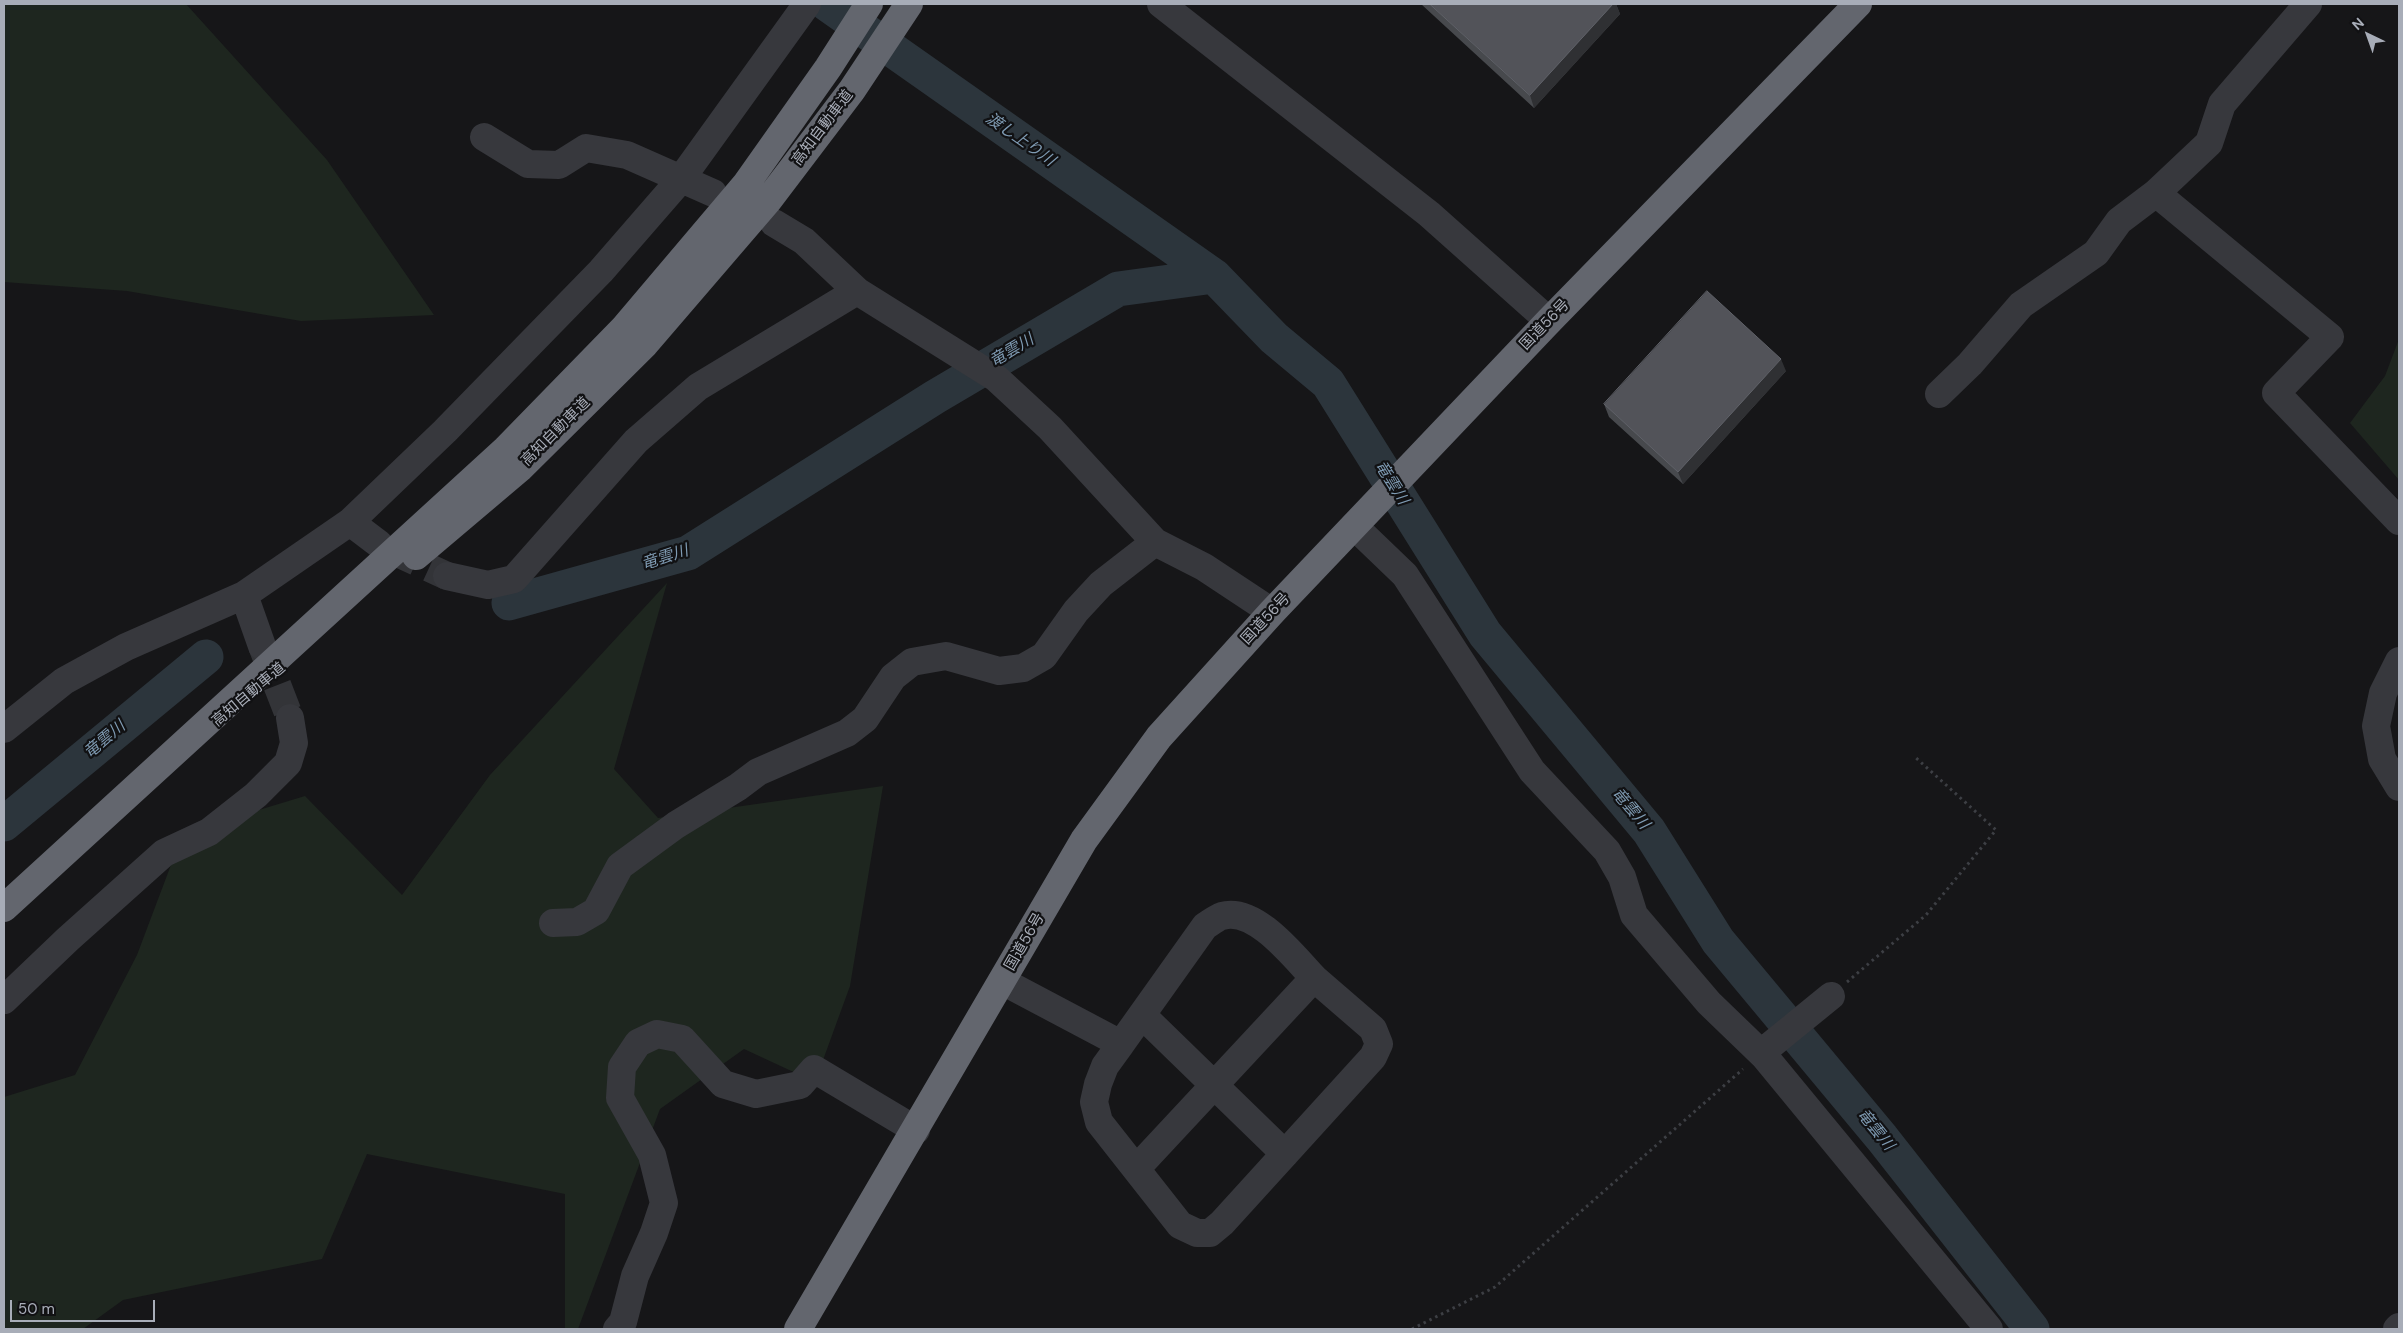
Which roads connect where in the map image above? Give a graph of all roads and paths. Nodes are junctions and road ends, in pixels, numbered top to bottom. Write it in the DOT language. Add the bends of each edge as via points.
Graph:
graph roads {
  1 [pos="869,4"];
  2 [pos="909,4"];
  3 [pos="1161,4"];
  4 [pos="1858,4"];
  5 [pos="2308,4"];
  6 [pos="802,11"];
  7 [pos="484,137"];
  8 [pos="681,179"];
  9 [pos="714,193"];
  10 [pos="2156,193"];
  11 [pos="774,223"];
  12 [pos="857,291"];
  13 [pos="1549,321"];
  14 [pos="1939,394"];
  15 [pos="1362,517"];
  16 [pos="2399,521"];
  17 [pos="350,522"];
  18 [pos="1156,542"];
  19 [pos="379,544"];
  20 [pos="447,576"];
  21 [pos="244,595"];
  22 [pos="1272,612"];
  23 [pos="262,646"];
  24 [pos="2399,661"];
  25 [pos="290,718"];
  26 [pos="4,729"];
  27 [pos="1915,757"];
  28 [pos="2399,787"];
  29 [pos="132,792"];
  30 [pos="4,908"];
  31 [pos="553,923"];
  32 [pos="1314,978"];
  33 [pos="1002,981"];
  34 [pos="1831,996"];
  35 [pos="4,1000"];
  36 [pos="1142,1015"];
  37 [pos="1121,1044"];
  38 [pos="1761,1053"];
  39 [pos="1214,1085"];
  40 [pos="916,1130"];
  41 [pos="1285,1154"];
  42 [pos="1136,1169"];
  43 [pos="617,1329"];
  44 [pos="798,1329"];
  45 [pos="1412,1329"];
  46 [pos="1988,1329"];
  1 -- 29 [label="highway, 高知自動車道" via="746,184 624,328 506,449"];
  2 -- 29 [label="highway, 高知自動車道" via="852,90 767,202 645,344 520,468"];
  3 -- 13 [label="street" via="1429,214"];
  4 -- 13 [label="highway, 国道56号"];
  5 -- 10 [label="street" via="2222,104 2209,143"];
  6 -- 8 [label="street"];
  7 -- 8 [label="street" via="528,164 559,165 586,148 627,155"];
  8 -- 9 [label="street"];
  8 -- 17 [label="street" via="601,271 445,431"];
  10 -- 14 [label="street" via="2119,221 2096,253 2021,305 1983,350"];
  10 -- 16 [label="street" via="2330,337 2276,393"];
  11 -- 12 [label="street" via="804,241"];
  12 -- 18 [label="street" via="996,378 1050,428"];
  12 -- 20 [label="street" via="698,387 636,441 514,579 488,585"];
  13 -- 15 [label="highway, 国道56号"];
  15 -- 22 [label="highway, 国道56号"];
  15 -- 38 [label="street" via="1405,575 1532,771 1607,851 1622,877 1634,915 1709,1003"];
  17 -- 19 [label="street"];
  17 -- 21 [label="street"];
  18 -- 22 [label="street" via="1204,567"];
  18 -- 31 [label="street" via="1101,584 1076,611 1044,656 1023,668 999,670 946,656 912,662 893,677 865,719 847,733 758,772 620,866 596,911 577,922"];
  21 -- 23 [label="street"];
  21 -- 26 [label="street" via="126,647 64,681"];
  22 -- 33 [label="highway, 国道56号" via="1159,737 1084,840"];
  24 -- 28 [label="street" via="2383,693 2376,726 2382,759"];
  25 -- 35 [label="street" via="294,743 288,763 209,832 164,853"];
  27 -- 34 [label="path" via="1996,830 1926,915"];
  29 -- 30 [label="highway, 高知自動車道"];
  32 -- 36 [label="street" via="1272,934 1246,917 1222,916 1205,926"];
  32 -- 39 [label="street"];
  32 -- 41 [label="street" via="1373,1029 1379,1044 1373,1058"];
  33 -- 37 [label="street"];
  33 -- 40 [label="highway, 国道56号"];
  34 -- 38 [label="street"];
  36 -- 37 [label="street"];
  36 -- 39 [label="street"];
  37 -- 42 [label="street" via="1105,1066 1094,1102 1098,1122"];
  38 -- 45 [label="path" via="1495,1287"];
  38 -- 46 [label="street"];
  39 -- 41 [label="street"];
  39 -- 42 [label="street"];
  40 -- 43 [label="street" via="814,1069 800,1085 756,1094 723,1084 682,1039 657,1034 638,1042 622,1067 620,1098 652,1155 664,1203 635,1276 623,1322"];
  40 -- 44 [label="highway, 国道56号"];
  41 -- 42 [label="street" via="1210,1233 1197,1233 1180,1225"];
}
